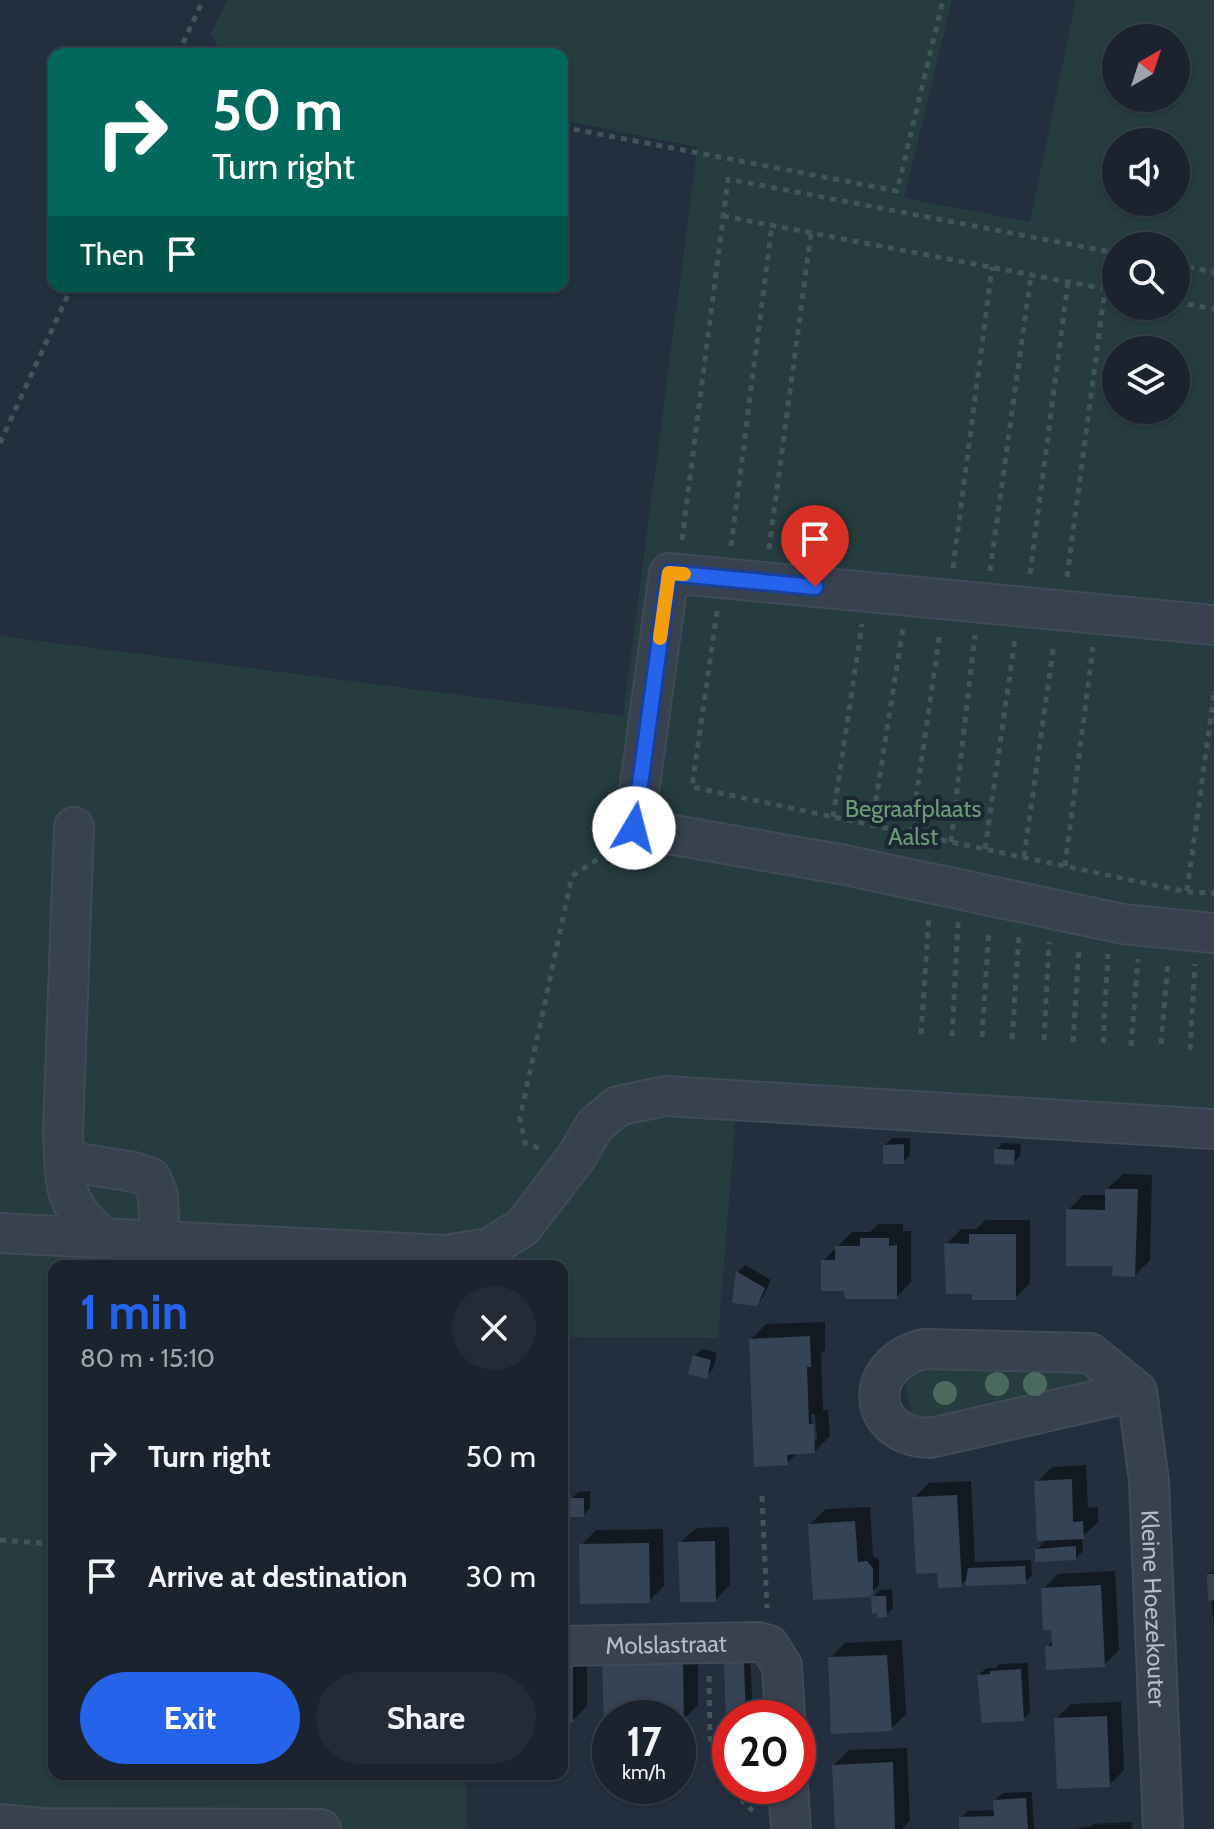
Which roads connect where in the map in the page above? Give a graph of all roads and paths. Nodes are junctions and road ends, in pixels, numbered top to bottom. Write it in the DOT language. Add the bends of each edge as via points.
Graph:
graph roads {
  1 [pos="203,0"];
  2 [pos="943,0"];
  3 [pos="181,48"];
  4 [pos="568,128"];
  5 [pos="723,216"];
  6 [pos="772,225"];
  7 [pos="811,233"];
  8 [pos="1102,250"];
  9 [pos="992,267"];
  10 [pos="1190,268"];
  11 [pos="1214,272"];
  12 [pos="1031,275"];
  13 [pos="1068,282"];
  14 [pos="1102,288"];
  15 [pos="69,292"];
  16 [pos="1102,299"];
  17 [pos="1190,305"];
  18 [pos="1214,309"];
  19 [pos="0,443"];
  20 [pos="677,573"];
  21 [pos="724,578"];
  22 [pos="764,582"];
  23 [pos="867,592"];
  24 [pos="908,596"];
  25 [pos="1014,606"];
  26 [pos="1214,625"];
  27 [pos="1214,694"];
  28 [pos="833,817"];
  29 [pos="872,825"];
  30 [pos="74,827"];
  31 [pos="634,828"];
  32 [pos="911,833"];
  33 [pos="951,842"];
  34 [pos="985,849"];
  35 [pos="1024,857"];
  36 [pos="1065,866"];
  37 [pos="1187,892"];
  38 [pos="1214,893"];
  39 [pos="1079,912"];
  40 [pos="921,1034"];
  41 [pos="952,1036"];
  42 [pos="982,1037"];
  43 [pos="1012,1039"];
  44 [pos="1044,1040"];
  45 [pos="1073,1042"];
  46 [pos="1103,1043"];
  47 [pos="1161,1044"];
  48 [pos="1131,1046"];
  49 [pos="1190,1050"];
  50 [pos="1214,1129"];
  51 [pos="582,1147"];
  52 [pos="65,1161"];
  53 [pos="0,1233"];
  54 [pos="104,1238"];
  55 [pos="160,1241"];
  56 [pos="1137,1391"];
  57 [pos="762,1496"];
  58 [pos="0,1540"];
  59 [pos="48,1541"];
  60 [pos="708,1643"];
  61 [pos="769,1645"];
  62 [pos="568,1646"];
  63 [pos="784,1700"];
  64 [pos="712,1741"];
  65 [pos="789,1804"];
  66 [pos="0,1824"];
  67 [pos="40,1828"];
  68 [pos="321,1829"];
  69 [pos="791,1829"];
  70 [pos="1163,1829"];
  1 -- 3 [label="path"];
  2 -- 4 [label="path" via="897,191"];
  5 -- 6 [label="path"];
  5 -- 8 [label="path" via="728,179"];
  5 -- 20 [label="path"];
  6 -- 7 [label="path"];
  6 -- 21 [label="path"];
  7 -- 9 [label="path"];
  7 -- 22 [label="path"];
  9 -- 12 [label="path"];
  9 -- 25 [label="path"];
  10 -- 11 [label="path"];
  12 -- 13 [label="path"];
  12 -- 25 [label="path"];
  13 -- 14 [label="path"];
  13 -- 25 [label="path"];
  15 -- 19 [label="path"];
  16 -- 25 [label="path"];
  17 -- 18 [label="path"];
  20 -- 21 [label="street"];
  20 -- 31 [label="street" via="669,573"];
  21 -- 22 [label="street"];
  21 -- 28 [label="path" via="692,787"];
  22 -- 23 [label="street"];
  23 -- 24 [label="street"];
  23 -- 28 [label="path"];
  24 -- 25 [label="street"];
  24 -- 29 [label="path"];
  25 -- 26 [label="street"];
  25 -- 32 [label="path"];
  25 -- 33 [label="path"];
  25 -- 34 [label="path"];
  25 -- 35 [label="path"];
  25 -- 36 [label="path"];
  27 -- 37 [label="path"];
  28 -- 29 [label="path"];
  29 -- 32 [label="path"];
  30 -- 52 [label="street"];
  31 -- 39 [label="street"];
  31 -- 51 [label="path" via="572,876 520,1118 525,1143 553,1154"];
  32 -- 33 [label="path"];
  33 -- 34 [label="path"];
  34 -- 35 [label="path"];
  35 -- 36 [label="path"];
  36 -- 37 [label="path"];
  37 -- 38 [label="path"];
  39 -- 40 [label="path"];
  39 -- 41 [label="path"];
  39 -- 42 [label="path"];
  39 -- 43 [label="path"];
  39 -- 44 [label="path"];
  39 -- 45 [label="path"];
  39 -- 46 [label="path"];
  39 -- 47 [label="path"];
  39 -- 48 [label="path"];
  39 -- 49 [label="path"];
  50 -- 51 [label="street" via="665,1096 618,1106 595,1125"];
  51 -- 55 [label="street" via="523,1227 489,1248 445,1255"];
  52 -- 54 [label="street" via="71,1204"];
  52 -- 55 [label="street" via="151,1178 158,1195"];
  53 -- 54 [label="street"];
  54 -- 55 [label="street"];
  56 -- 56 [label="street" via="1090,1353 924,1349 889,1367 879,1399 894,1428 930,1438"];
  56 -- 70 [label="street, Kleine Hoezekouter" via="1149,1481"];
  57 -- 61 [label="path"];
  58 -- 59 [label="path"];
  60 -- 61 [label="street, Molslastraat"];
  60 -- 62 [label="street, Molslastraat"];
  60 -- 64 [label="path"];
  61 -- 63 [label="street" via="782,1666"];
  65 -- 69 [label="street"];
  66 -- 67 [label="street"];
  67 -- 68 [label="street"];
}
